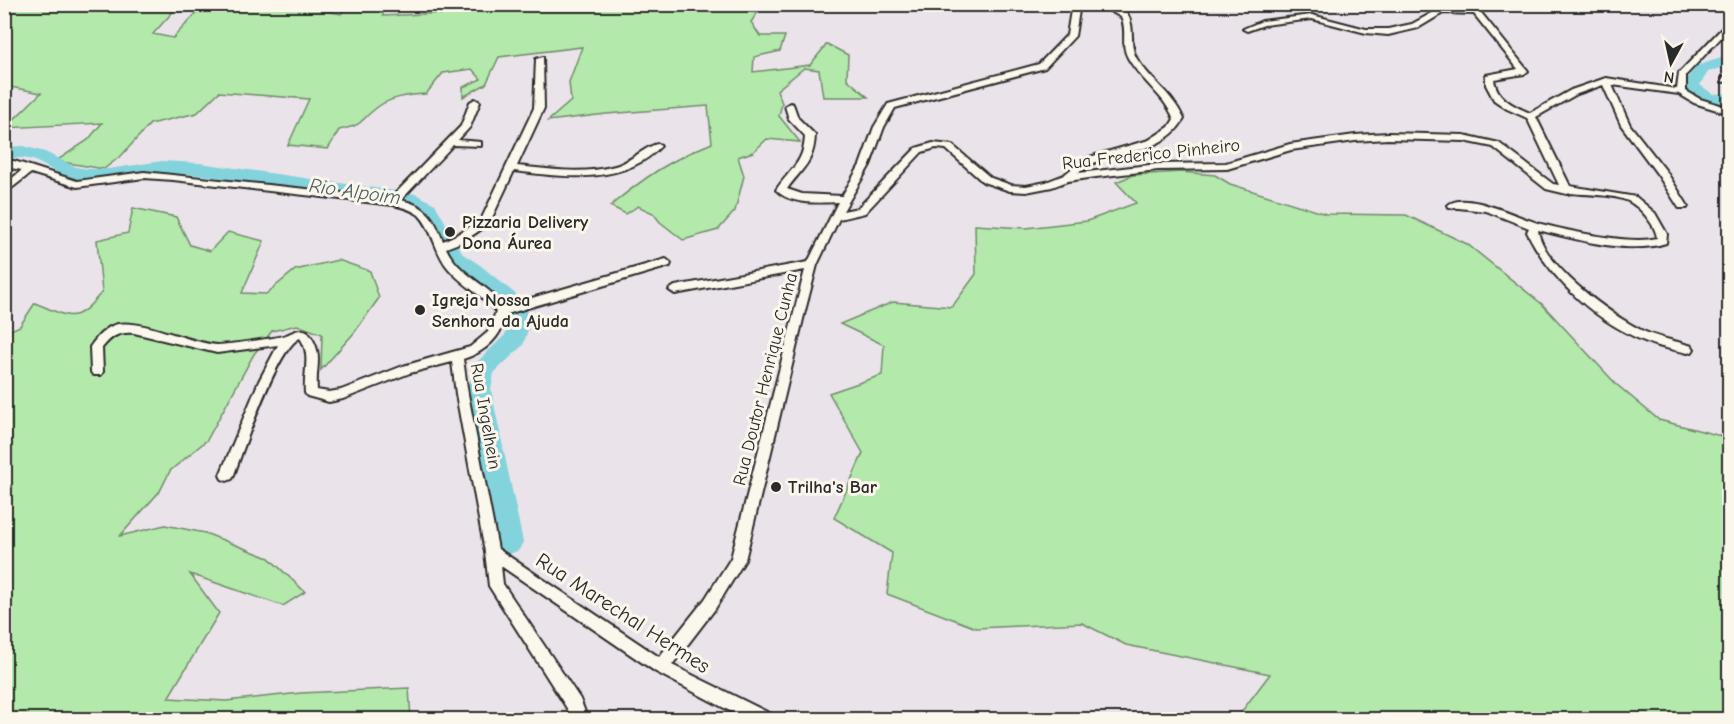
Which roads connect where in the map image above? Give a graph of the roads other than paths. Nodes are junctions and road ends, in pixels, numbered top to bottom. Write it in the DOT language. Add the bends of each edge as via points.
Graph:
graph roads {
  1 [pos="1076,4"];
  2 [pos="1101,4"];
  3 [pos="1393,4"];
  4 [pos="1407,4"];
  5 [pos="1467,4"];
  6 [pos="1124,9"];
  7 [pos="1474,12"];
  8 [pos="1730,22"];
  9 [pos="1247,29"];
  10 [pos="540,59"];
  11 [pos="1606,81"];
  12 [pos="1681,92"];
  13 [pos="475,102"];
  14 [pos="790,106"];
  15 [pos="1730,111"];
  16 [pos="1531,116"];
  17 [pos="451,142"];
  18 [pos="478,144"];
  19 [pos="656,146"];
  20 [pos="4,164"];
  21 [pos="510,168"];
  22 [pos="29,169"];
  23 [pos="1066,178"];
  24 [pos="4,191"];
  25 [pos="1567,191"];
  26 [pos="845,199"];
  27 [pos="393,202"];
  28 [pos="1453,206"];
  29 [pos="1683,206"];
  30 [pos="835,216"];
  31 [pos="1535,226"];
  32 [pos="440,246"];
  33 [pos="666,263"];
  34 [pos="812,265"];
  35 [pos="675,290"];
  36 [pos="502,311"];
  37 [pos="288,339"];
  38 [pos="1688,349"];
  39 [pos="457,356"];
  40 [pos="98,372"];
  41 [pos="227,475"];
  42 [pos="492,552"];
  43 [pos="661,667"];
  44 [pos="580,720"];
  45 [pos="765,720"];
  1 -- 26 [label="street, Rua Doutor Henrique Cunha" via="1071,36 1042,66 891,106"];
  2 -- 6 [label="street"];
  3 -- 4 [label="street"];
  5 -- 7 [label="street"];
  6 -- 23 [label="street" via="1131,31 1129,53 1176,108 1178,123 1162,139 1085,162"];
  7 -- 9 [label="street" via="1441,10 1415,26 1388,32 1366,31 1312,17 1262,23"];
  7 -- 16 [label="street" via="1524,71 1489,77 1493,90 1504,104"];
  8 -- 12 [label="street" via="1682,75"];
  10 -- 21 [label="street" via="539,108"];
  11 -- 12 [label="street"];
  11 -- 16 [label="street" via="1574,92"];
  11 -- 29 [label="street" via="1626,125"];
  12 -- 15 [label="street"];
  13 -- 17 [label="street" via="465,127"];
  14 -- 26 [label="street" via="794,119 810,135 811,152 781,190 790,196"];
  16 -- 25 [label="street"];
  17 -- 18 [label="street"];
  17 -- 27 [label="street"];
  19 -- 21 [label="street" via="612,170 559,173"];
  20 -- 22 [label="street"];
  21 -- 32 [label="street" via="485,222"];
  22 -- 24 [label="street"];
  22 -- 27 [label="street" via="77,184 152,175"];
  23 -- 25 [label="street, Rua Frederico Pinheiro" via="1158,167 1227,165 1290,147 1355,138 1430,137 1464,138 1496,145 1544,184"];
  23 -- 30 [label="street, Rua Frederico Pinheiro" via="1026,189 997,185 949,147 931,146 920,150 867,207"];
  25 -- 31 [label="street, Rua Frederico Pinheiro" via="1632,199 1652,215 1662,240 1632,243"];
  26 -- 30 [label="street, Rua Doutor Henrique Cunha"];
  27 -- 32 [label="street" via="418,210 430,223"];
  28 -- 31 [label="street" via="1495,209"];
  30 -- 34 [label="street, Rua Doutor Henrique Cunha"];
  31 -- 38 [label="street" via="1532,232 1536,242 1573,289 1633,330"];
  32 -- 36 [label="street" via="456,271 488,294"];
  33 -- 36 [label="street"];
  34 -- 35 [label="street"];
  34 -- 43 [label="street, Rua Doutor Henrique Cunha" via="738,560"];
  36 -- 39 [label="street, Rua Ingelhein" via="494,333 485,343 474,352"];
  37 -- 39 [label="street" via="303,334 309,341 315,358 309,382 311,393 329,397"];
  37 -- 40 [label="street" via="217,350 118,328 96,347"];
  37 -- 41 [label="street" via="276,358"];
  39 -- 42 [label="street, Rua Ingelhein"];
  42 -- 43 [label="street, Rua Marechal Hermes"];
  42 -- 44 [label="street, Rua Ingelhein" via="496,586"];
  43 -- 45 [label="street, Rua Marechal Hermes"];
}
